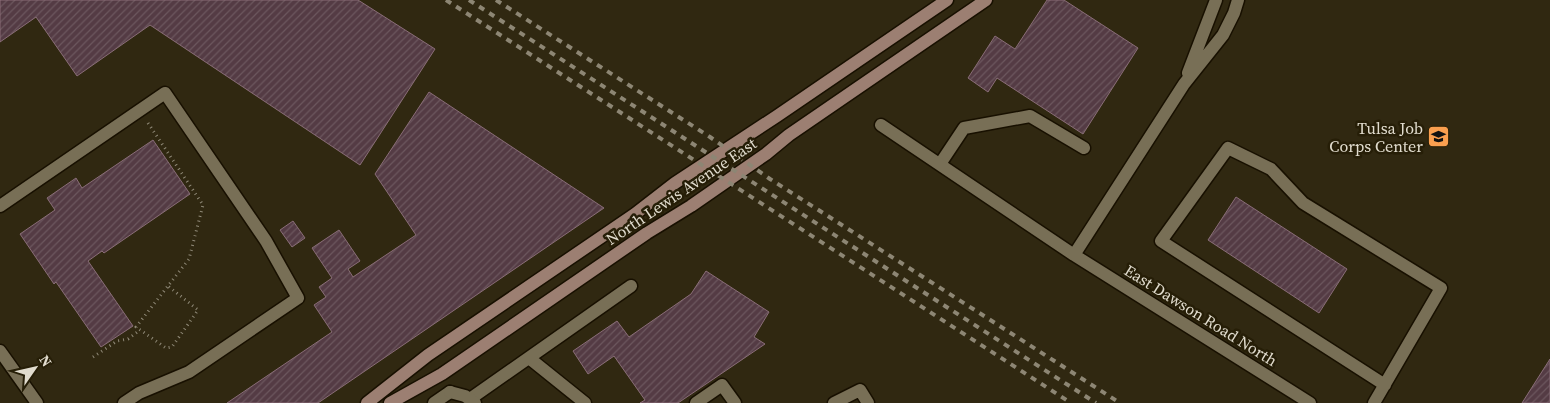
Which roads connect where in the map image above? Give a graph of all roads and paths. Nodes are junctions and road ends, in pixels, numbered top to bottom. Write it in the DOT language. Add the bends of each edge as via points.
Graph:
graph roads {
  1 [pos="947,0"];
  2 [pos="986,0"];
  3 [pos="1216,0"];
  4 [pos="1238,0"];
  5 [pos="1184,84"];
  6 [pos="139,110"];
  7 [pos="881,125"];
  8 [pos="1084,148"];
  9 [pos="940,164"];
  10 [pos="0,206"];
  11 [pos="1074,255"];
  12 [pos="168,286"];
  13 [pos="631,286"];
  14 [pos="140,330"];
  15 [pos="0,351"];
  16 [pos="93,357"];
  17 [pos="529,358"];
  18 [pos="1385,385"];
  19 [pos="473,401"];
  20 [pos="36,403"];
  21 [pos="124,403"];
  22 [pos="367,403"];
  23 [pos="390,403"];
  24 [pos="434,403"];
  25 [pos="585,403"];
  26 [pos="696,403"];
  27 [pos="735,403"];
  28 [pos="834,403"];
  29 [pos="868,403"];
  30 [pos="1310,403"];
  31 [pos="1374,403"];
  1 -- 22 [label="main road, North Lewis Avenue East" via="674,183 627,219 428,355"];
  2 -- 23 [label="main road, North Lewis Avenue East" via="691,206 442,374"];
  3 -- 5 [label="street"];
  4 -- 5 [label="street" via="1224,35"];
  5 -- 11 [label="street"];
  6 -- 10 [label="street"];
  6 -- 12 [label="path" via="202,205 189,259"];
  6 -- 21 [label="street" via="165,93 266,241 298,298 189,372 139,393"];
  7 -- 9 [label="street, East Dawson Road North"];
  8 -- 9 [label="street" via="1030,116 964,128"];
  9 -- 11 [label="street, East Dawson Road North"];
  11 -- 30 [label="street, East Dawson Road North"];
  12 -- 14 [label="path" via="136,327"];
  12 -- 14 [label="path" via="198,310 172,347 166,348"];
  13 -- 17 [label="street"];
  14 -- 16 [label="path" via="128,340 117,342"];
  15 -- 20 [label="street"];
  17 -- 19 [label="street"];
  17 -- 25 [label="street"];
  18 -- 18 [label="street" via="1441,288 1303,203 1272,170 1228,148 1161,241"];
  18 -- 31 [label="street"];
  19 -- 24 [label="street" via="450,392"];
  26 -- 27 [label="street" via="722,385"];
  28 -- 29 [label="street" via="860,390"];
}
